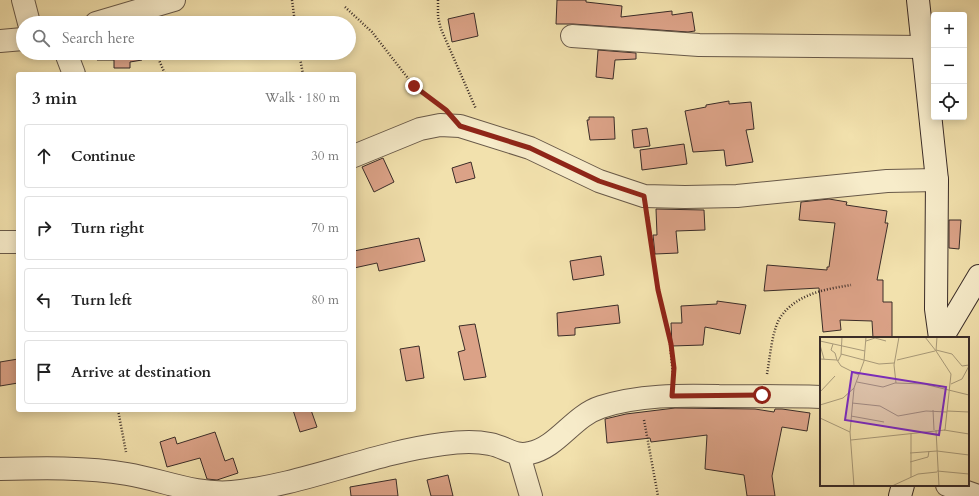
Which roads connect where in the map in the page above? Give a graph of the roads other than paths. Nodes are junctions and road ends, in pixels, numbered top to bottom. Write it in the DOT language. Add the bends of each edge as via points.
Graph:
graph roads {
  1 [pos="23,0"];
  2 [pos="174,0"];
  3 [pos="918,0"];
  4 [pos="27,16"];
  5 [pos="120,16"];
  6 [pos="572,36"];
  7 [pos="16,40"];
  8 [pos="0,41"];
  9 [pos="924,47"];
  10 [pos="69,60"];
  11 [pos="73,72"];
  12 [pos="356,155"];
  13 [pos="937,180"];
  14 [pos="0,242"];
  15 [pos="16,242"];
  16 [pos="979,276"];
  17 [pos="941,337"];
  18 [pos="942,337"];
  19 [pos="820,397"];
  20 [pos="518,455"];
  21 [pos="0,469"];
  22 [pos="903,486"];
  23 [pos="950,486"];
  24 [pos="531,496"];
  25 [pos="900,496"];
  26 [pos="978,496"];
  1 -- 4 [label="street"];
  2 -- 5 [label="street"];
  3 -- 9 [label="street"];
  6 -- 9 [label="street" via="699,45"];
  7 -- 8 [label="street"];
  9 -- 13 [label="street"];
  10 -- 11 [label="street"];
  12 -- 13 [label="street" via="420,129 440,125 460,126 530,148 599,181 644,196 737,196 887,181"];
  13 -- 17 [label="street" via="936,309"];
  14 -- 15 [label="street"];
  16 -- 18 [label="street"];
  19 -- 20 [label="street" via="672,396 641,399 601,407 584,414 544,447 533,453"];
  20 -- 21 [label="street" via="491,444 443,444 366,460 264,487 230,492 204,492 131,474 60,469"];
  20 -- 24 [label="street"];
  22 -- 25 [label="street"];
  23 -- 26 [label="street"];
}
